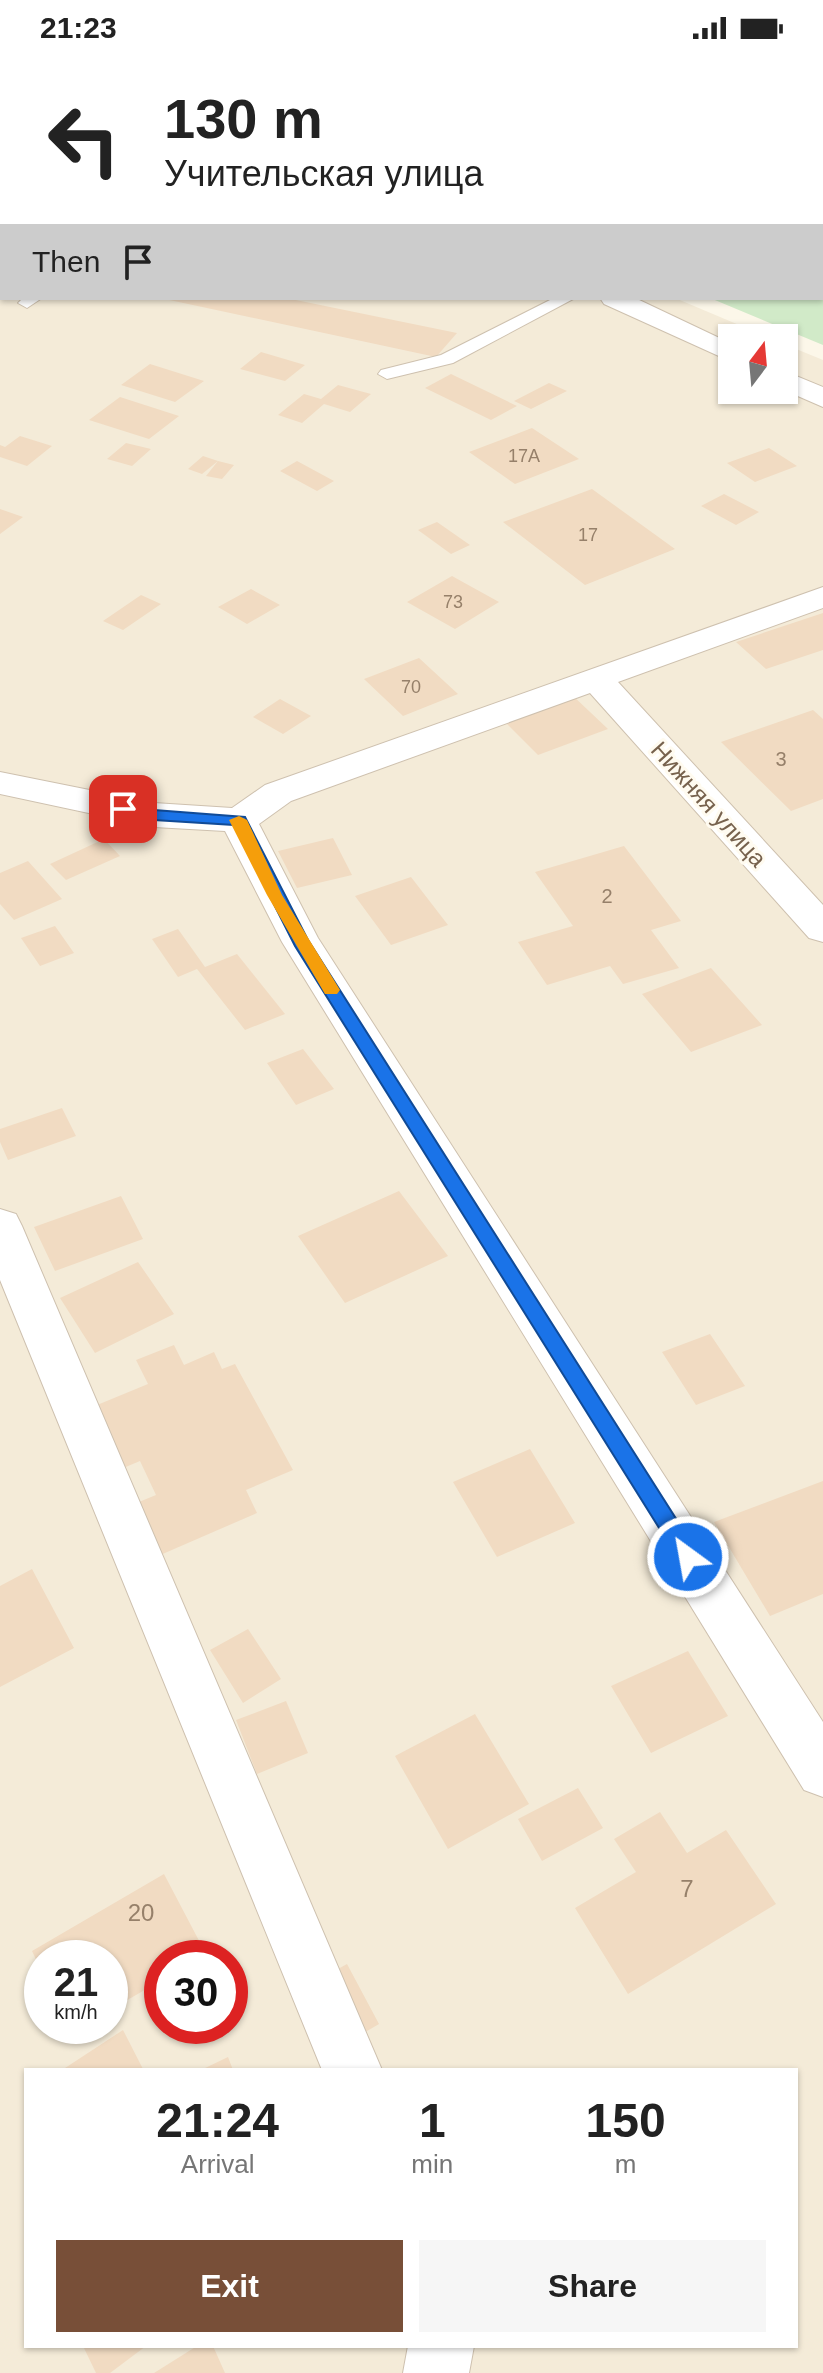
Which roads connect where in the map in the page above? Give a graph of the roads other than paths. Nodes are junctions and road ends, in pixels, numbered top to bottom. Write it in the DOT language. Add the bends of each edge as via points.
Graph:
graph roads {
  1 [pos="563,300"];
  2 [pos="617,300"];
  3 [pos="718,347"];
  4 [pos="387,374"];
  5 [pos="798,386"];
  6 [pos="823,398"];
  7 [pos="823,597"];
  8 [pos="596,679"];
  9 [pos="0,783"];
  10 [pos="239,820"];
  11 [pos="823,929"];
  12 [pos="0,1226"];
  13 [pos="823,1771"];
  14 [pos="351,2068"];
  15 [pos="441,2348"];
  16 [pos="436,2373"];
  1 -- 4 [label="lane" via="447,359"];
  2 -- 3 [label="street"];
  5 -- 6 [label="street"];
  7 -- 8 [label="street"];
  8 -- 10 [label="street" via="278,793"];
  8 -- 11 [label="street, Нижняя улица"];
  9 -- 10 [label="street" via="154,815"];
  10 -- 13 [label="street" via="301,942"];
  12 -- 14 [label="street"];
  15 -- 16 [label="street"];
}
